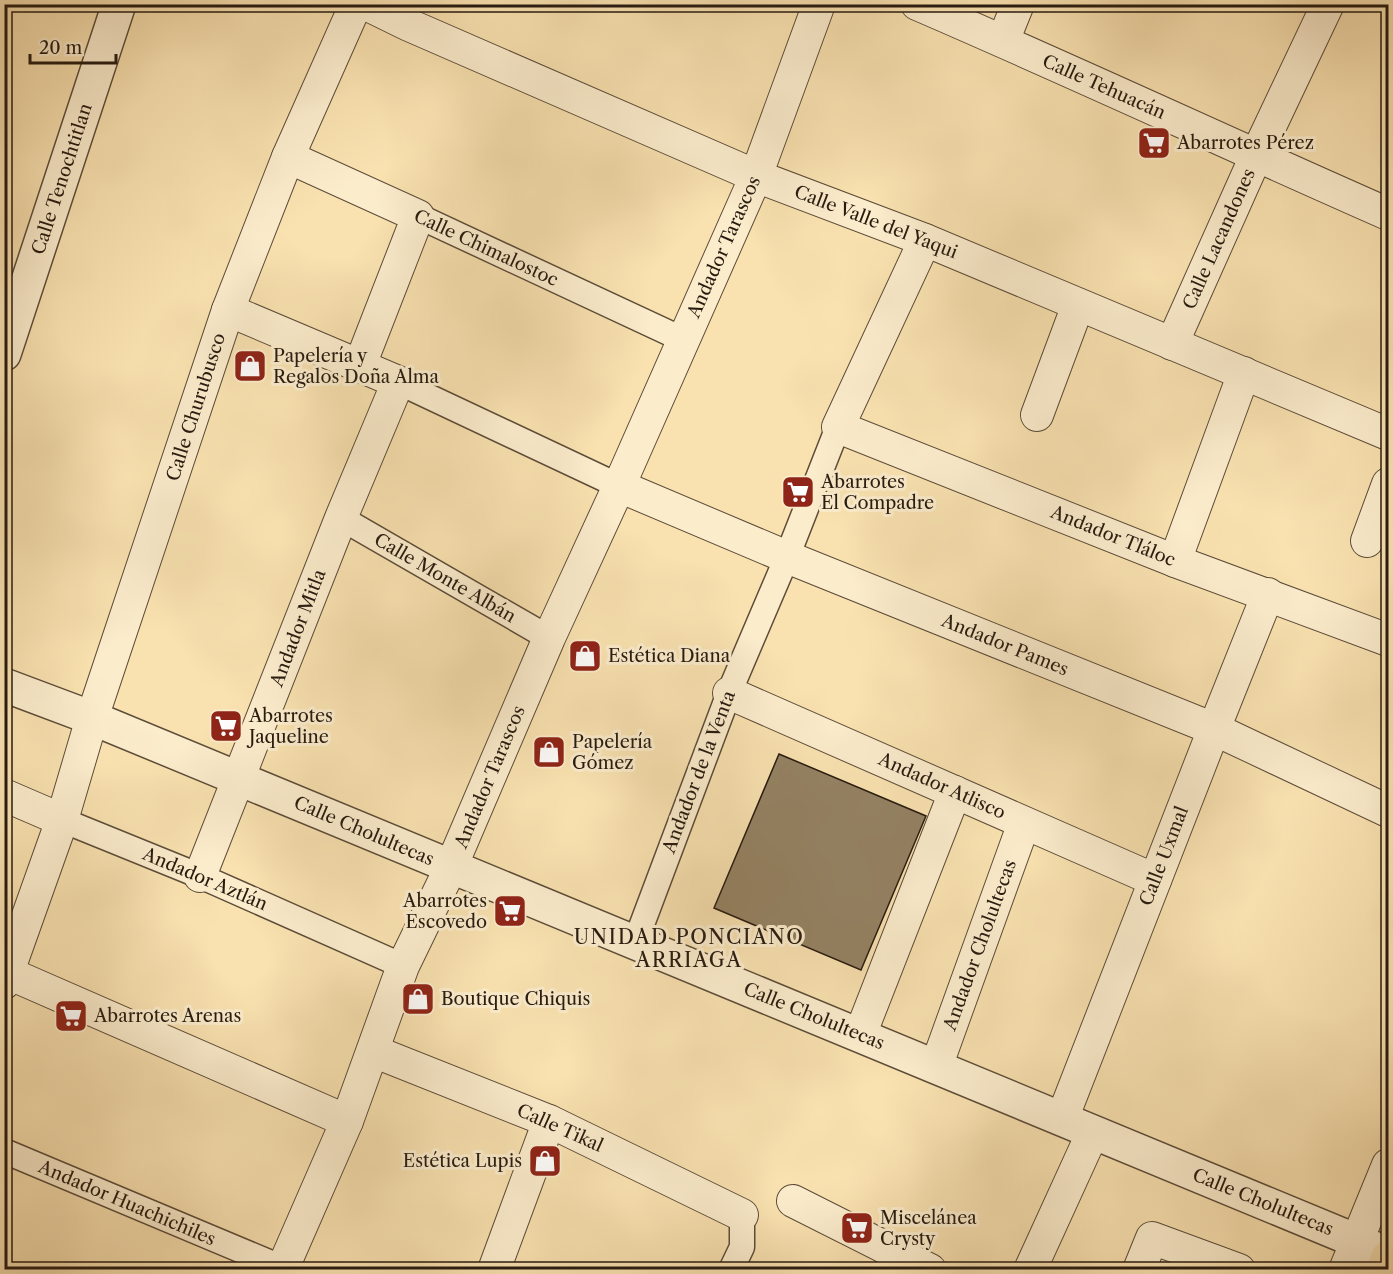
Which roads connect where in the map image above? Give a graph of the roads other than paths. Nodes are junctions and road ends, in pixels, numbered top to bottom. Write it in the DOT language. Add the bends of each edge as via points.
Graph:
graph roads {
  1 [pos="119,4"];
  2 [pos="356,4"];
  3 [pos="366,4"];
  4 [pos="819,4"];
  5 [pos="917,4"];
  6 [pos="1018,4"];
  7 [pos="1328,4"];
  8 [pos="414,15"];
  9 [pos="1003,41"];
  10 [pos="1256,156"];
  11 [pos="288,157"];
  12 [pos="756,176"];
  13 [pos="1389,214"];
  14 [pos="418,216"];
  15 [pos="925,240"];
  16 [pos="1078,305"];
  17 [pos="228,310"];
  18 [pos="684,340"];
  19 [pos="1172,344"];
  20 [pos="4,354"];
  21 [pos="360,365"];
  22 [pos="1244,374"];
  23 [pos="398,382"];
  24 [pos="1036,415"];
  25 [pos="838,427"];
  26 [pos="1389,434"];
  27 [pos="1389,484"];
  28 [pos="619,486"];
  29 [pos="342,518"];
  30 [pos="1366,541"];
  31 [pos="787,557"];
  32 [pos="1175,561"];
  33 [pos="1268,594"];
  34 [pos="549,638"];
  35 [pos="1389,640"];
  36 [pos="4,685"];
  37 [pos="729,693"];
  38 [pos="92,718"];
  39 [pos="1214,729"];
  40 [pos="239,779"];
  41 [pos="955,792"];
  42 [pos="4,795"];
  43 [pos="1389,811"];
  44 [pos="62,820"];
  45 [pos="1024,822"];
  46 [pos="451,867"];
  47 [pos="200,876"];
  48 [pos="1155,880"];
  49 [pos="635,943"];
  50 [pos="403,966"];
  51 [pos="6,978"];
  52 [pos="860,1035"];
  53 [pos="373,1051"];
  54 [pos="936,1067"];
  55 [pos="1062,1119"];
  56 [pos="347,1121"];
  57 [pos="549,1121"];
  58 [pos="1093,1132"];
  59 [pos="4,1151"];
  60 [pos="1389,1165"];
  61 [pos="793,1201"];
  62 [pos="742,1215"];
  63 [pos="1351,1255"];
  64 [pos="1389,1256"];
  65 [pos="497,1268"];
  66 [pos="283,1269"];
  67 [pos="731,1269"];
  68 [pos="930,1269"];
  69 [pos="1030,1269"];
  70 [pos="1139,1269"];
  71 [pos="1239,1269"];
  72 [pos="1383,1269"];
  1 -- 20 [label="street, Calle Tenochtitlan"];
  2 -- 11 [label="street, Calle Churubusco"];
  3 -- 8 [label="street, Calle Valle del Yaqui"];
  4 -- 12 [label="street, Andador Tarascos"];
  5 -- 9 [label="street, Calle Tehuacán"];
  6 -- 9 [label="street"];
  7 -- 10 [label="street, Calle Lacandones"];
  8 -- 12 [label="street, Calle Valle del Yaqui"];
  9 -- 10 [label="street, Calle Tehuacán"];
  10 -- 13 [label="street, Calle Tehuacán"];
  10 -- 19 [label="street, Calle Lacandones"];
  11 -- 14 [label="street, Calle Chimalostoc"];
  11 -- 17 [label="street, Calle Churubusco"];
  12 -- 15 [label="street, Calle Valle del Yaqui"];
  12 -- 18 [label="street, Andador Tarascos"];
  14 -- 18 [label="street, Calle Chimalostoc"];
  14 -- 21 [label="street"];
  15 -- 16 [label="street, Calle Valle del Yaqui"];
  15 -- 25 [label="street, Andador de la Venta"];
  16 -- 19 [label="street, Calle Valle del Yaqui"];
  16 -- 24 [label="street"];
  17 -- 21 [label="street"];
  17 -- 38 [label="street, Calle Churubusco"];
  18 -- 28 [label="street, Andador Tarascos"];
  19 -- 22 [label="street, Calle Valle del Yaqui"];
  21 -- 23 [label="street"];
  22 -- 26 [label="street, Calle Valle del Yaqui"];
  22 -- 32 [label="street"];
  23 -- 28 [label="street"];
  23 -- 29 [label="street, Andador Mitla"];
  25 -- 31 [label="street, Andador de la Venta"];
  25 -- 32 [label="street, Andador Tláloc"];
  27 -- 30 [label="street"];
  28 -- 31 [label="street, Andador Pames"];
  28 -- 34 [label="street, Andador Tarascos"];
  29 -- 34 [label="street, Calle Monte Albán"];
  29 -- 40 [label="street, Andador Mitla"];
  31 -- 37 [label="street, Andador de la Venta"];
  31 -- 39 [label="street, Andador Pames"];
  32 -- 33 [label="street, Andador Tláloc"];
  33 -- 35 [label="street, Andador Tláloc"];
  33 -- 39 [label="street, Calle Uxmal"];
  34 -- 46 [label="street, Andador Tarascos"];
  36 -- 38 [label="street, Calle Cholultecas"];
  37 -- 41 [label="street, Andador Atlisco"];
  37 -- 49 [label="street, Andador de la Venta"];
  38 -- 40 [label="street, Calle Cholultecas"];
  38 -- 44 [label="street, Calle Churubusco"];
  39 -- 43 [label="street, Andador Pames"];
  39 -- 48 [label="street, Calle Uxmal"];
  40 -- 46 [label="street, Calle Cholultecas"];
  40 -- 47 [label="street, Andador Mitla"];
  41 -- 45 [label="street, Andador Atlisco"];
  41 -- 52 [label="street"];
  42 -- 44 [label="street, Andador Aztlán"];
  44 -- 47 [label="street, Andador Aztlán"];
  44 -- 51 [label="street, Calle Churubusco"];
  45 -- 48 [label="street, Andador Atlisco"];
  45 -- 54 [label="street, Andador Cholultecas"];
  46 -- 49 [label="street, Calle Cholultecas"];
  46 -- 50 [label="street, Andador Tarascos"];
  47 -- 50 [label="street, Andador Aztlán"];
  48 -- 55 [label="street, Calle Uxmal"];
  49 -- 52 [label="street, Calle Cholultecas"];
  50 -- 53 [label="street, Andador Tarascos"];
  51 -- 56 [label="street"];
  52 -- 54 [label="street, Calle Cholultecas"];
  53 -- 56 [label="street, Andador Tarascos"];
  53 -- 57 [label="street, Calle Tikal"];
  54 -- 55 [label="street, Calle Cholultecas"];
  55 -- 58 [label="street, Calle Cholultecas"];
  56 -- 66 [label="street, Andador Tarascos"];
  57 -- 62 [label="street, Calle Tikal"];
  57 -- 65 [label="street"];
  58 -- 63 [label="street, Calle Cholultecas"];
  58 -- 69 [label="street"];
  59 -- 66 [label="street, Andador Huachichiles"];
  60 -- 63 [label="street"];
  61 -- 68 [label="street"];
  62 -- 67 [label="street" via="742,1246"];
  63 -- 64 [label="street, Calle Cholultecas"];
  64 -- 72 [label="main road"];
  70 -- 71 [label="street" via="1152,1238"];
}
